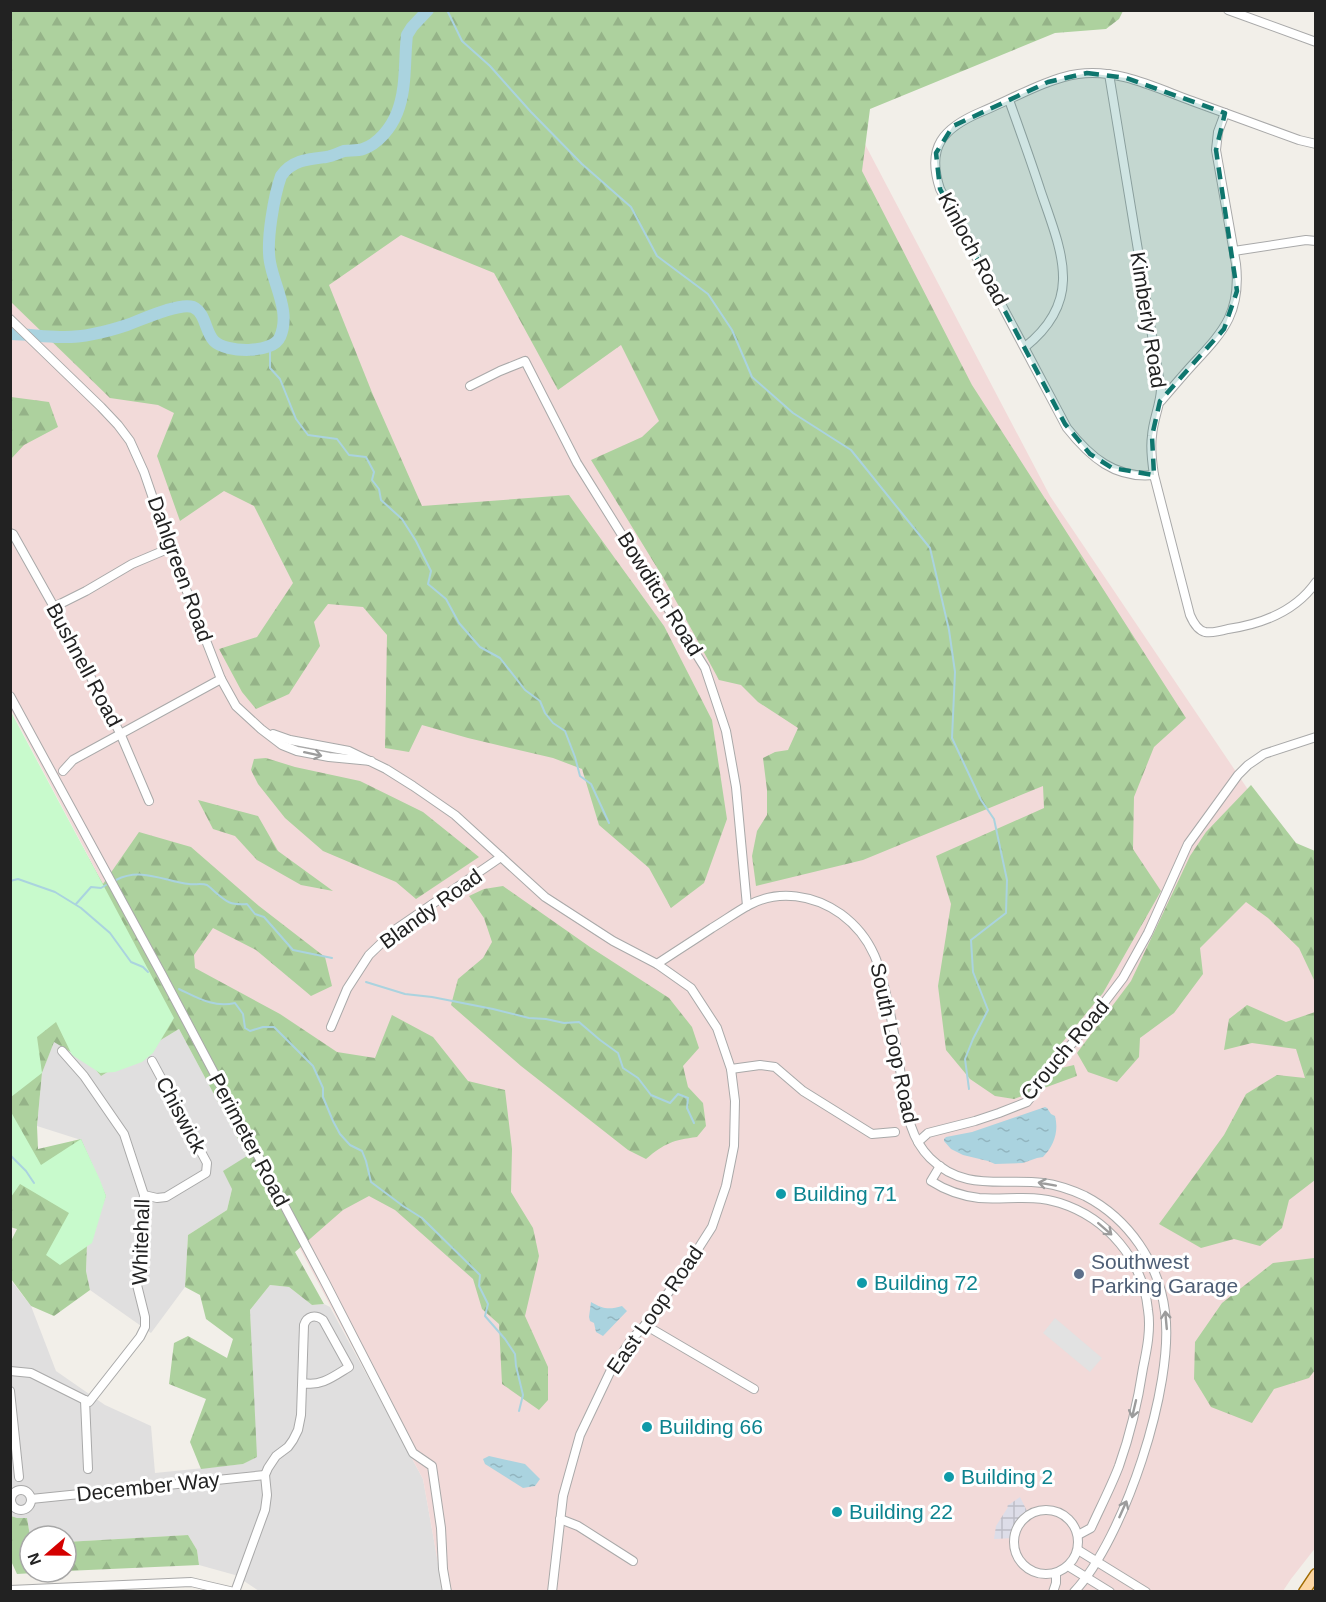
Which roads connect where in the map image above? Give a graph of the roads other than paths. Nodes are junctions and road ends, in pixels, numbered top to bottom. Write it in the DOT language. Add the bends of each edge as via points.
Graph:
graph roads {
  1 [pos="1228,10"];
  2 [pos="1316,42"];
  3 [pos="1109,74"];
  4 [pos="1009,100"];
  5 [pos="1225,113"];
  6 [pos="1316,144"];
  7 [pos="1316,241"];
  8 [pos="1234,251"];
  9 [pos="10,320"];
  10 [pos="1025,347"];
  11 [pos="470,386"];
  12 [pos="1160,401"];
  13 [pos="1154,475"];
  14 [pos="10,533"];
  15 [pos="170,548"];
  16 [pos="1316,582"];
  17 [pos="54,607"];
  18 [pos="221,680"];
  19 [pos="10,696"];
  20 [pos="120,733"];
  21 [pos="1316,737"];
  22 [pos="63,771"];
  23 [pos="149,801"];
  24 [pos="501,857"];
  25 [pos="747,906"];
  26 [pos="657,964"];
  27 [pos="331,1027"];
  28 [pos="717,1028"];
  29 [pos="62,1051"];
  30 [pos="152,1061"];
  31 [pos="730,1069"];
  32 [pos="896,1132"];
  33 [pos="918,1143"];
  34 [pos="940,1167"];
  35 [pos="144,1195"];
  36 [pos="645,1325"];
  37 [pos="10,1371"];
  38 [pos="303,1383"];
  39 [pos="754,1389"];
  40 [pos="10,1391"];
  41 [pos="87,1401"];
  42 [pos="88,1468"];
  43 [pos="265,1475"];
  44 [pos="19,1477"];
  45 [pos="32,1499"];
  46 [pos="560,1519"];
  47 [pos="1078,1534"];
  48 [pos="1078,1550"];
  49 [pos="633,1561"];
  50 [pos="1097,1561"];
  51 [pos="1068,1566"];
  52 [pos="1056,1573"];
  53 [pos="1316,1574"];
  54 [pos="1086,1577"];
  55 [pos="10,1590"];
  56 [pos="234,1592"];
  57 [pos="447,1592"];
  58 [pos="552,1592"];
  59 [pos="1053,1592"];
  60 [pos="1074,1592"];
  61 [pos="1110,1592"];
  62 [pos="1146,1592"];
  63 [pos="1304,1592"];
  1 -- 2 [label="street"];
  3 -- 4 [label="street, Kinloch Road" via="1068,76"];
  3 -- 5 [label="street, Kinloch Road"];
  3 -- 12 [label="street, Kimberly Road"];
  4 -- 10 [label="street" via="1062,261 1062,289 1056,312 1046,328"];
  4 -- 10 [label="street, Kinloch Road" via="953,126 939,144 935,164 940,189"];
  5 -- 6 [label="street, Kinloch Road"];
  5 -- 8 [label="street" via="1216,150"];
  7 -- 8 [label="street"];
  8 -- 12 [label="street" via="1238,278 1230,318 1215,341"];
  9 -- 15 [label="street, Dahlgreen Road" via="101,407 130,441"];
  10 -- 13 [label="street, Kinloch Road" via="1067,428 1090,454 1120,472"];
  11 -- 25 [label="street, Bowditch Road" via="525,361 577,463 705,668 726,731 736,787"];
  12 -- 13 [label="street, Kimberly Road" via="1152,436"];
  13 -- 16 [label="street, Kimberly Road" via="1190,615 1202,631 1239,628 1274,616 1301,599"];
  14 -- 17 [label="street, Bushnell Road"];
  15 -- 17 [label="street"];
  15 -- 18 [label="street, Dahlgreen Road"];
  17 -- 20 [label="street, Bushnell Road"];
  18 -- 20 [label="street"];
  18 -- 24 [label="street, Dahlgreen Road" via="236,706 261,729 290,740 349,751 371,761 456,815"];
  19 -- 57 [label="street, Perimeter Road" via="166,983 412,1453 432,1466"];
  20 -- 22 [label="street" via="73,760"];
  20 -- 23 [label="street, Bushnell Road"];
  21 -- 33 [label="street, Crouch Road" via="1264,754 1238,775 1188,844 1123,978 1027,1102 928,1133"];
  24 -- 26 [label="street, Dahlgreen Road" via="545,897"];
  24 -- 27 [label="street, Blandy Road" via="396,929 369,955 347,989"];
  25 -- 26 [label="street"];
  25 -- 33 [label="street, South Loop Road" via="790,896 814,900 835,910 872,949 886,993 908,1119"];
  26 -- 28 [label="street, Dahlgreen Road" via="691,988"];
  28 -- 31 [label="street, East Loop Road"];
  29 -- 35 [label="street, Whitehall" via="124,1134"];
  30 -- 35 [label="street, Chiswick" via="207,1163 206,1173 166,1197"];
  31 -- 32 [label="street" via="775,1067 803,1091 873,1134"];
  31 -- 36 [label="street, East Loop Road" via="735,1101 734,1146 726,1186 712,1227"];
  33 -- 34 [label="street, South Loop Road"];
  34 -- 47 [label="street, one-way" via="932,1181 959,1193 980,1198 1047,1200 1089,1216 1121,1245 1142,1282 1148,1338 1130,1428 1091,1528"];
  50 -- 34 [label="street, South Loop Road, one-way" via="1133,1484 1156,1407 1167,1338 1164,1306 1154,1271 1130,1232 1088,1198 1044,1183 967,1180"];
  35 -- 41 [label="street, Whitehall" via="137,1285 145,1327"];
  36 -- 39 [label="street"];
  36 -- 46 [label="street, East Loop Road" via="611,1370 580,1435"];
  37 -- 41 [label="street" via="31,1373"];
  38 -- 38 [label="street" via="304,1325 310,1317 317,1316 349,1367 323,1382"];
  38 -- 43 [label="street" via="298,1430"];
  40 -- 44 [label="street"];
  41 -- 42 [label="street"];
  43 -- 45 [label="street, December Way"];
  43 -- 56 [label="street" via="265,1510"];
  46 -- 49 [label="street"];
  46 -- 58 [label="street, East Loop Road"];
  47 -- 48 [label="street"];
  47 -- 52 [label="street" via="1066,1517 1049,1511 1027,1516 1016,1528 1014,1545 1022,1562 1033,1570"];
  48 -- 50 [label="street"];
  48 -- 51 [label="street"];
  50 -- 54 [label="street, South Loop Road"];
  50 -- 62 [label="street"];
  51 -- 52 [label="street"];
  51 -- 54 [label="street"];
  52 -- 59 [label="street"];
  53 -- 63 [label="main road"];
  54 -- 60 [label="street, South Loop Road"];
  54 -- 61 [label="street"];
  55 -- 56 [label="street" via="190,1582"];
}
